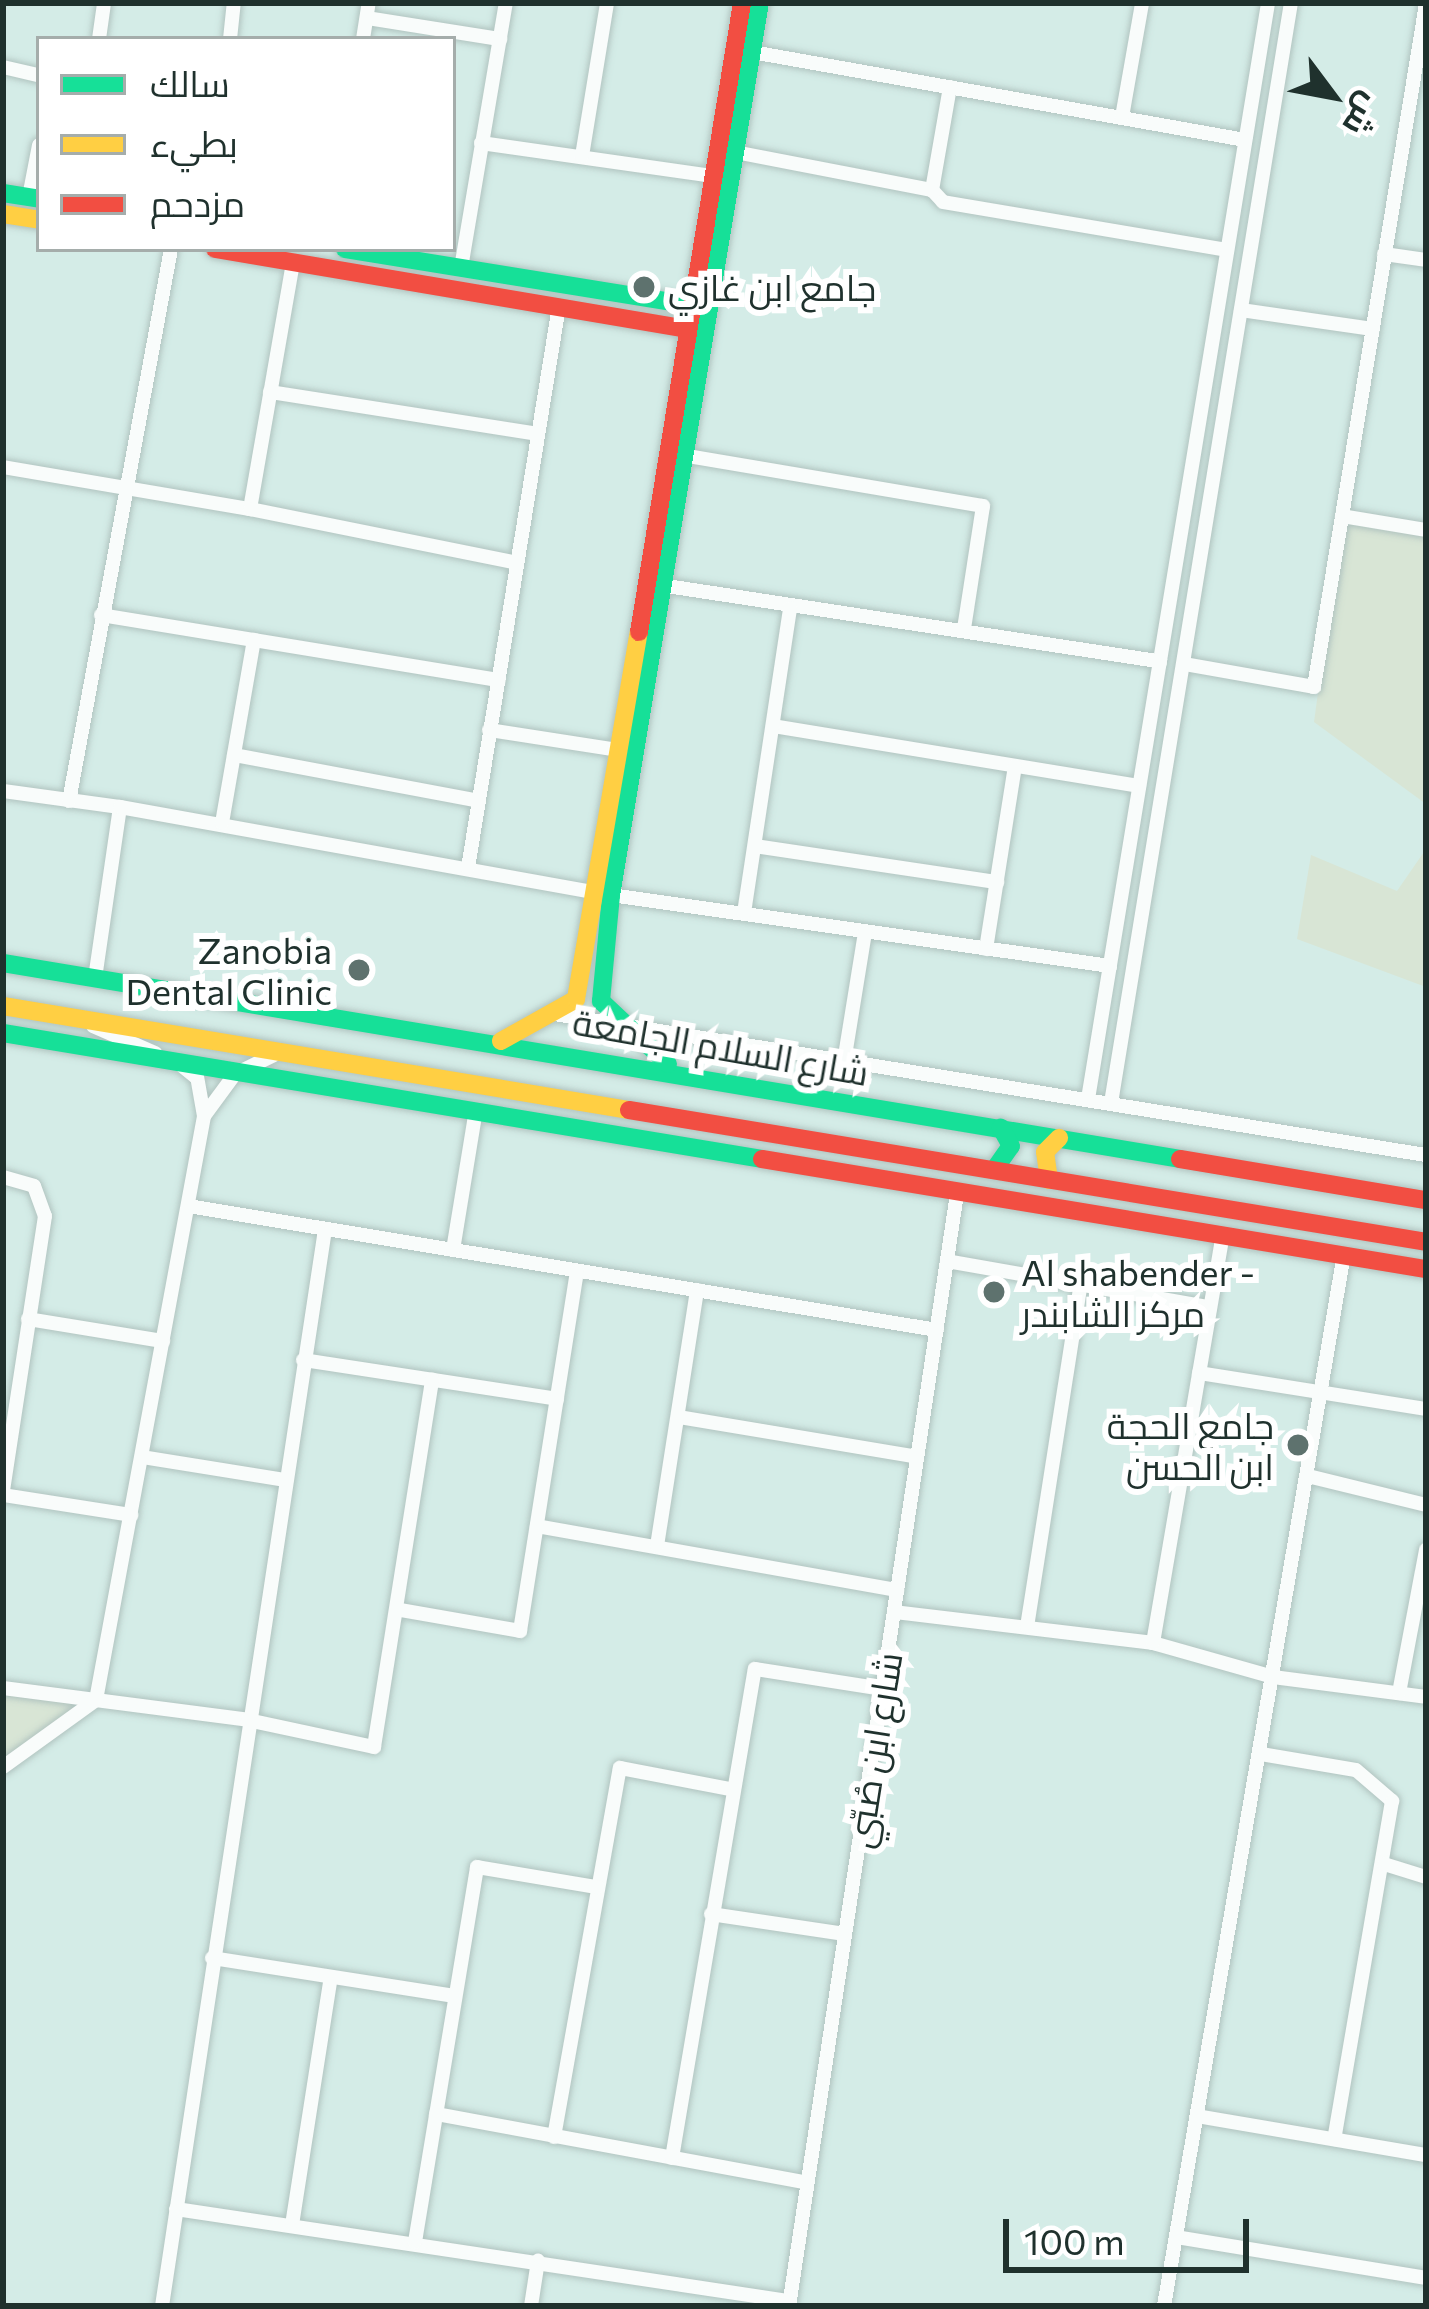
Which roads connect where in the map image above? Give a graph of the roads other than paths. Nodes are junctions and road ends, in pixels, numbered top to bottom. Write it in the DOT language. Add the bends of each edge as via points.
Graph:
graph roads {
  1 [pos="104,3"];
  2 [pos="234,3"];
  3 [pos="506,3"];
  4 [pos="607,3"];
  5 [pos="742,3"];
  6 [pos="760,3"];
  7 [pos="1142,3"];
  8 [pos="1268,3"];
  9 [pos="1291,3"];
  10 [pos="1426,4"];
  11 [pos="368,10"];
  12 [pos="99,36"];
  13 [pos="230,36"];
  14 [pos="500,40"];
  15 [pos="752,52"];
  16 [pos="3,67"];
  17 [pos="36,74"];
  18 [pos="950,87"];
  19 [pos="1122,117"];
  20 [pos="1245,140"];
  21 [pos="481,143"];
  22 [pos="735,152"];
  23 [pos="582,156"];
  24 [pos="712,176"];
  25 [pos="932,190"];
  26 [pos="3,193"];
  27 [pos="34,198"];
  28 [pos="715,213"];
  29 [pos="3,214"];
  30 [pos="36,220"];
  31 [pos="1227,250"];
  32 [pos="170,252"];
  33 [pos="233,252"];
  34 [pos="363,252"];
  35 [pos="1384,254"];
  36 [pos="1426,260"];
  37 [pos="293,262"];
  38 [pos="461,268"];
  39 [pos="692,305"];
  40 [pos="559,306"];
  41 [pos="1241,310"];
  42 [pos="688,329"];
  43 [pos="1372,329"];
  44 [pos="1208,364"];
  45 [pos="1232,368"];
  46 [pos="270,392"];
  47 [pos="538,434"];
  48 [pos="688,456"];
  49 [pos="3,467"];
  50 [pos="121,488"];
  51 [pos="250,509"];
  52 [pos="1342,515"];
  53 [pos="1426,530"];
  54 [pos="517,563"];
  55 [pos="667,586"];
  56 [pos="790,608"];
  57 [pos="101,615"];
  58 [pos="964,629"];
  59 [pos="254,640"];
  60 [pos="1160,661"];
  61 [pos="1185,664"];
  62 [pos="499,680"];
  63 [pos="773,726"];
  64 [pos="490,730"];
  65 [pos="618,750"];
  66 [pos="234,755"];
  67 [pos="1015,766"];
  68 [pos="1139,786"];
  69 [pos="3,791"];
  70 [pos="69,801"];
  71 [pos="478,801"];
  72 [pos="120,808"];
  73 [pos="222,823"];
  74 [pos="755,846"];
  75 [pos="469,868"];
  76 [pos="997,882"];
  77 [pos="602,894"];
  78 [pos="744,914"];
  79 [pos="865,932"];
  80 [pos="986,949"];
  81 [pos="3,963"];
  82 [pos="1110,965"];
  83 [pos="95,978"];
  84 [pos="576,999"];
  85 [pos="601,1001"];
  86 [pos="3,1006"];
  87 [pos="554,1014"];
  88 [pos="76,1018"];
  89 [pos="621,1026"];
  90 [pos="3,1033"];
  91 [pos="501,1041"];
  92 [pos="284,1053"];
  93 [pos="844,1062"];
  94 [pos="180,1064"];
  95 [pos="683,1072"];
  96 [pos="236,1074"];
  97 [pos="1088,1099"];
  98 [pos="587,1103"];
  99 [pos="1111,1103"];
  100 [pos="475,1115"];
  101 [pos="204,1116"];
  102 [pos="1000,1128"];
  103 [pos="583,1133"];
  104 [pos="1059,1138"];
  105 [pos="1426,1155"];
  106 [pos="994,1170"];
  107 [pos="3,1177"];
  108 [pos="1049,1180"];
  109 [pos="957,1195"];
  110 [pos="1426,1200"];
  111 [pos="188,1206"];
  112 [pos="326,1229"];
  113 [pos="1222,1235"];
  114 [pos="1426,1242"];
  115 [pos="453,1250"];
  116 [pos="1345,1254"];
  117 [pos="947,1261"];
  118 [pos="1426,1268"];
  119 [pos="577,1270"];
  120 [pos="1082,1284"];
  121 [pos="698,1290"];
  122 [pos="1209,1307"];
  123 [pos="28,1319"];
  124 [pos="937,1330"];
  125 [pos="163,1341"];
  126 [pos="303,1360"];
  127 [pos="1199,1373"];
  128 [pos="432,1380"];
  129 [pos="1322,1392"];
  130 [pos="557,1399"];
  131 [pos="1426,1408"];
  132 [pos="679,1417"];
  133 [pos="142,1456"];
  134 [pos="917,1457"];
  135 [pos="1308,1476"];
  136 [pos="285,1480"];
  137 [pos="3,1492"];
  138 [pos="1426,1505"];
  139 [pos="131,1515"];
  140 [pos="537,1526"];
  141 [pos="657,1546"];
  142 [pos="1426,1550"];
  143 [pos="897,1590"];
  144 [pos="401,1610"];
  145 [pos="894,1612"];
  146 [pos="1027,1627"];
  147 [pos="1154,1643"];
  148 [pos="1273,1677"];
  149 [pos="3,1688"];
  150 [pos="882,1690"];
  151 [pos="1400,1693"];
  152 [pos="1426,1697"];
  153 [pos="96,1700"];
  154 [pos="248,1720"];
  155 [pos="1261,1754"];
  156 [pos="3,1767"];
  157 [pos="730,1789"];
  158 [pos="1384,1864"];
  159 [pos="1426,1877"];
  160 [pos="597,1887"];
  161 [pos="711,1914"];
  162 [pos="845,1934"];
  163 [pos="212,1958"];
  164 [pos="331,1977"];
  165 [pos="454,1996"];
  166 [pos="436,2114"];
  167 [pos="1197,2116"];
  168 [pos="554,2137"];
  169 [pos="1334,2139"];
  170 [pos="1426,2156"];
  171 [pos="672,2158"];
  172 [pos="807,2183"];
  173 [pos="176,2209"];
  174 [pos="292,2225"];
  175 [pos="1176,2237"];
  176 [pos="416,2242"];
  177 [pos="538,2261"];
  178 [pos="1426,2278"];
  179 [pos="789,2303"];
  180 [pos="162,2306"];
  181 [pos="530,2306"];
  182 [pos="1164,2306"];
  1 -- 12 [label="street"];
  2 -- 13 [label="street"];
  3 -- 14 [label="street"];
  4 -- 23 [label="street"];
  5 -- 24 [label="street"];
  6 -- 15 [label="street"];
  7 -- 19 [label="street"];
  8 -- 20 [label="street"];
  9 -- 41 [label="street"];
  10 -- 35 [label="street"];
  11 -- 14 [label="street"];
  14 -- 21 [label="street"];
  15 -- 18 [label="street"];
  15 -- 22 [label="street"];
  16 -- 17 [label="street"];
  18 -- 19 [label="street"];
  18 -- 25 [label="street"];
  19 -- 20 [label="street"];
  20 -- 31 [label="street"];
  21 -- 23 [label="street"];
  21 -- 38 [label="street"];
  22 -- 25 [label="street"];
  22 -- 28 [label="street"];
  23 -- 24 [label="street"];
  24 -- 28 [label="street"];
  25 -- 31 [label="street" via="943,202"];
  26 -- 27 [label="street"];
  28 -- 39 [label="street"];
  28 -- 48 [label="street"];
  29 -- 30 [label="street"];
  31 -- 44 [label="street"];
  32 -- 50 [label="street"];
  33 -- 37 [label="street"];
  34 -- 38 [label="street"];
  35 -- 36 [label="street"];
  35 -- 43 [label="street"];
  37 -- 40 [label="street"];
  37 -- 46 [label="street"];
  38 -- 39 [label="street"];
  39 -- 42 [label="street"];
  40 -- 42 [label="street"];
  40 -- 47 [label="street"];
  41 -- 43 [label="street"];
  41 -- 45 [label="street"];
  42 -- 65 [label="street"];
  43 -- 52 [label="street"];
  44 -- 45 [label="street"];
  44 -- 60 [label="street"];
  45 -- 61 [label="street"];
  46 -- 47 [label="street"];
  46 -- 51 [label="street"];
  47 -- 54 [label="street"];
  48 -- 55 [label="street"];
  48 -- 58 [label="street" via="983,506"];
  49 -- 50 [label="street"];
  50 -- 51 [label="street"];
  50 -- 57 [label="street"];
  51 -- 54 [label="street"];
  52 -- 53 [label="street"];
  52 -- 61 [label="street" via="1314,687"];
  54 -- 62 [label="street"];
  55 -- 56 [label="street"];
  55 -- 77 [label="street"];
  56 -- 58 [label="street"];
  56 -- 63 [label="street"];
  57 -- 59 [label="street"];
  57 -- 70 [label="street"];
  58 -- 60 [label="street"];
  59 -- 62 [label="street"];
  59 -- 66 [label="street"];
  60 -- 68 [label="street"];
  61 -- 99 [label="street"];
  62 -- 64 [label="street"];
  63 -- 67 [label="street"];
  63 -- 74 [label="street"];
  64 -- 65 [label="street"];
  64 -- 71 [label="street"];
  65 -- 77 [label="street"];
  66 -- 71 [label="street"];
  66 -- 73 [label="street"];
  67 -- 68 [label="street"];
  67 -- 76 [label="street"];
  68 -- 82 [label="street"];
  69 -- 70 [label="street"];
  70 -- 72 [label="street"];
  71 -- 75 [label="street"];
  72 -- 73 [label="street"];
  72 -- 83 [label="street"];
  73 -- 75 [label="street"];
  74 -- 76 [label="street"];
  74 -- 78 [label="street"];
  75 -- 77 [label="street"];
  76 -- 80 [label="street"];
  77 -- 78 [label="street"];
  77 -- 84 [label="street"];
  77 -- 85 [label="street"];
  78 -- 79 [label="street"];
  79 -- 80 [label="street"];
  79 -- 93 [label="street"];
  80 -- 82 [label="street"];
  81 -- 83 [label="street, شارع السلام الجامعة"];
  82 -- 97 [label="street"];
  83 -- 91 [label="street, شارع السلام الجامعة"];
  84 -- 85 [label="street" via="588,1010"];
  84 -- 87 [label="street"];
  85 -- 89 [label="street"];
  86 -- 88 [label="street"];
  87 -- 89 [label="street"];
  87 -- 91 [label="street"];
  88 -- 92 [label="street"];
  88 -- 94 [label="street"];
  89 -- 93 [label="street"];
  89 -- 95 [label="street"];
  90 -- 94 [label="street"];
  91 -- 95 [label="street, شارع السلام الجامعة"];
  92 -- 96 [label="street" via="254,1059"];
  92 -- 98 [label="street"];
  93 -- 97 [label="street"];
  94 -- 96 [label="street"];
  94 -- 101 [label="street" via="197,1078"];
  95 -- 102 [label="street, شارع السلام الجامعة"];
  96 -- 100 [label="street"];
  96 -- 101 [label="street"];
  97 -- 99 [label="street"];
  98 -- 103 [label="street"];
  98 -- 106 [label="street"];
  99 -- 105 [label="street"];
  100 -- 103 [label="street"];
  100 -- 115 [label="street"];
  101 -- 111 [label="street"];
  102 -- 104 [label="street, شارع السلام الجامعة"];
  102 -- 106 [label="street" via="1011,1146"];
  103 -- 109 [label="street"];
  104 -- 108 [label="street" via="1046,1152"];
  104 -- 110 [label="street, شارع السلام الجامعة"];
  106 -- 108 [label="street"];
  107 -- 123 [label="street" via="34,1186 44,1200"];
  108 -- 114 [label="street"];
  109 -- 113 [label="street"];
  109 -- 117 [label="street, شارع ابن صُبّي"];
  111 -- 112 [label="street"];
  111 -- 125 [label="street"];
  112 -- 115 [label="street"];
  112 -- 126 [label="street"];
  113 -- 116 [label="street"];
  113 -- 122 [label="street"];
  115 -- 119 [label="street"];
  116 -- 118 [label="street"];
  116 -- 129 [label="street"];
  117 -- 120 [label="street"];
  117 -- 124 [label="street, شارع ابن صُبّي"];
  119 -- 121 [label="street"];
  119 -- 130 [label="street"];
  120 -- 122 [label="street"];
  120 -- 146 [label="street"];
  121 -- 124 [label="street"];
  121 -- 132 [label="street"];
  122 -- 127 [label="street"];
  123 -- 125 [label="street"];
  123 -- 137 [label="street"];
  124 -- 134 [label="street, شارع ابن صُبّي"];
  125 -- 133 [label="street"];
  126 -- 128 [label="street"];
  126 -- 136 [label="street"];
  127 -- 129 [label="street"];
  127 -- 147 [label="street"];
  128 -- 130 [label="street"];
  128 -- 144 [label="street"];
  129 -- 131 [label="street"];
  129 -- 135 [label="street"];
  130 -- 140 [label="street"];
  132 -- 134 [label="street"];
  132 -- 141 [label="street"];
  133 -- 136 [label="street"];
  133 -- 139 [label="street"];
  134 -- 143 [label="street, شارع ابن صُبّي"];
  135 -- 138 [label="street"];
  135 -- 148 [label="street"];
  136 -- 154 [label="street"];
  137 -- 139 [label="street"];
  139 -- 153 [label="street"];
  140 -- 141 [label="street"];
  140 -- 144 [label="street" via="520,1631"];
  141 -- 143 [label="street"];
  142 -- 151 [label="street"];
  143 -- 145 [label="street, شارع ابن صُبّي"];
  144 -- 154 [label="street" via="374,1747"];
  145 -- 146 [label="street"];
  145 -- 150 [label="street, شارع ابن صُبّي"];
  146 -- 147 [label="street"];
  147 -- 148 [label="street"];
  148 -- 151 [label="street"];
  148 -- 155 [label="street"];
  149 -- 153 [label="street"];
  150 -- 157 [label="street" via="755,1669"];
  150 -- 162 [label="street, شارع ابن صُبّي"];
  151 -- 152 [label="street"];
  153 -- 154 [label="street"];
  153 -- 156 [label="street"];
  154 -- 163 [label="street"];
  155 -- 158 [label="street" via="1356,1770 1392,1801"];
  155 -- 167 [label="street"];
  157 -- 160 [label="street" via="620,1768"];
  157 -- 161 [label="street"];
  158 -- 159 [label="street"];
  158 -- 169 [label="street"];
  160 -- 165 [label="street" via="477,1867"];
  160 -- 168 [label="street"];
  161 -- 162 [label="street"];
  161 -- 171 [label="street"];
  162 -- 172 [label="street, شارع ابن صُبّي"];
  163 -- 164 [label="street"];
  163 -- 173 [label="street"];
  164 -- 165 [label="street"];
  164 -- 174 [label="street"];
  165 -- 166 [label="street"];
  166 -- 168 [label="street"];
  166 -- 176 [label="street"];
  167 -- 169 [label="street"];
  167 -- 175 [label="street"];
  168 -- 171 [label="street"];
  169 -- 170 [label="street"];
  171 -- 172 [label="street"];
  172 -- 179 [label="street, شارع ابن صُبّي"];
  173 -- 174 [label="street"];
  173 -- 180 [label="street"];
  174 -- 176 [label="street"];
  175 -- 178 [label="street"];
  175 -- 182 [label="street"];
  176 -- 177 [label="street"];
  177 -- 179 [label="street"];
  177 -- 181 [label="street"];
}
